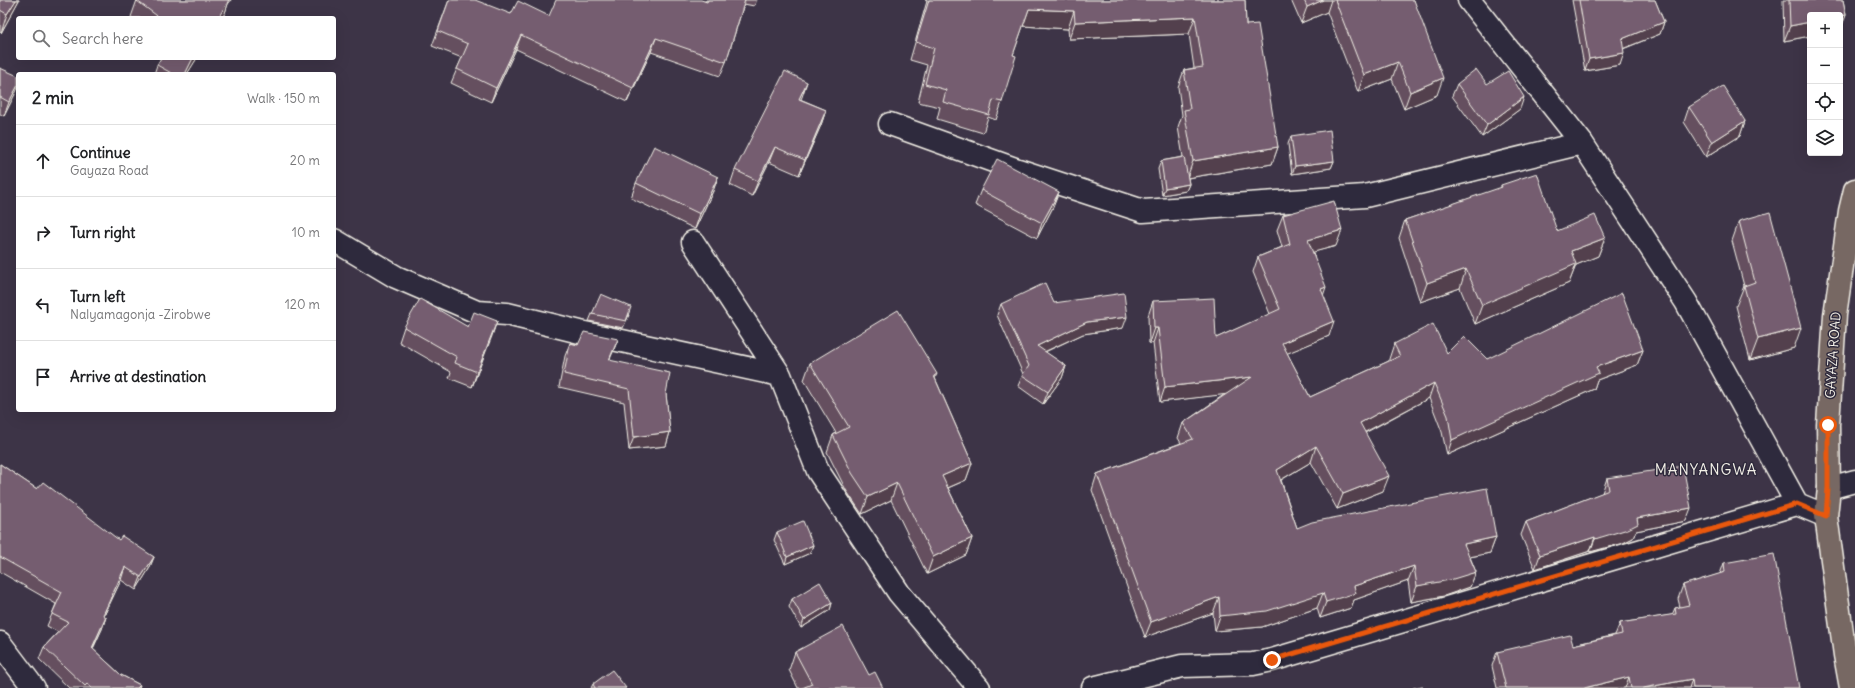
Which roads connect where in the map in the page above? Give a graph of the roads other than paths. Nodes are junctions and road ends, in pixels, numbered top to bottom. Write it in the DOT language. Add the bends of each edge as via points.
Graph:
graph roads {
  1 [pos="1469,0"];
  2 [pos="890,124"];
  3 [pos="1582,143"];
  4 [pos="1855,190"];
  5 [pos="336,241"];
  6 [pos="693,242"];
  7 [pos="780,375"];
  8 [pos="1855,481"];
  9 [pos="1828,488"];
  10 [pos="1797,504"];
  11 [pos="1826,516"];
  12 [pos="0,643"];
  13 [pos="34,688"];
  14 [pos="979,688"];
  15 [pos="1092,688"];
  16 [pos="1851,688"];
  1 -- 3 [label="street"];
  2 -- 3 [label="street" via="1143,211 1365,196"];
  3 -- 10 [label="street" via="1686,302"];
  4 -- 9 [label="main road, GAYAZA ROAD" via="1835,315 1828,425"];
  5 -- 7 [label="street" via="396,277 477,312 507,314"];
  6 -- 7 [label="street"];
  7 -- 14 [label="street" via="818,470 899,593"];
  8 -- 9 [label="street"];
  9 -- 11 [label="main road, GAYAZA ROAD"];
  10 -- 11 [label="street"];
  10 -- 15 [label="street" via="1272,660 1253,664 1182,666"];
  11 -- 16 [label="main road, GAYAZA ROAD"];
  12 -- 13 [label="street"];
}
